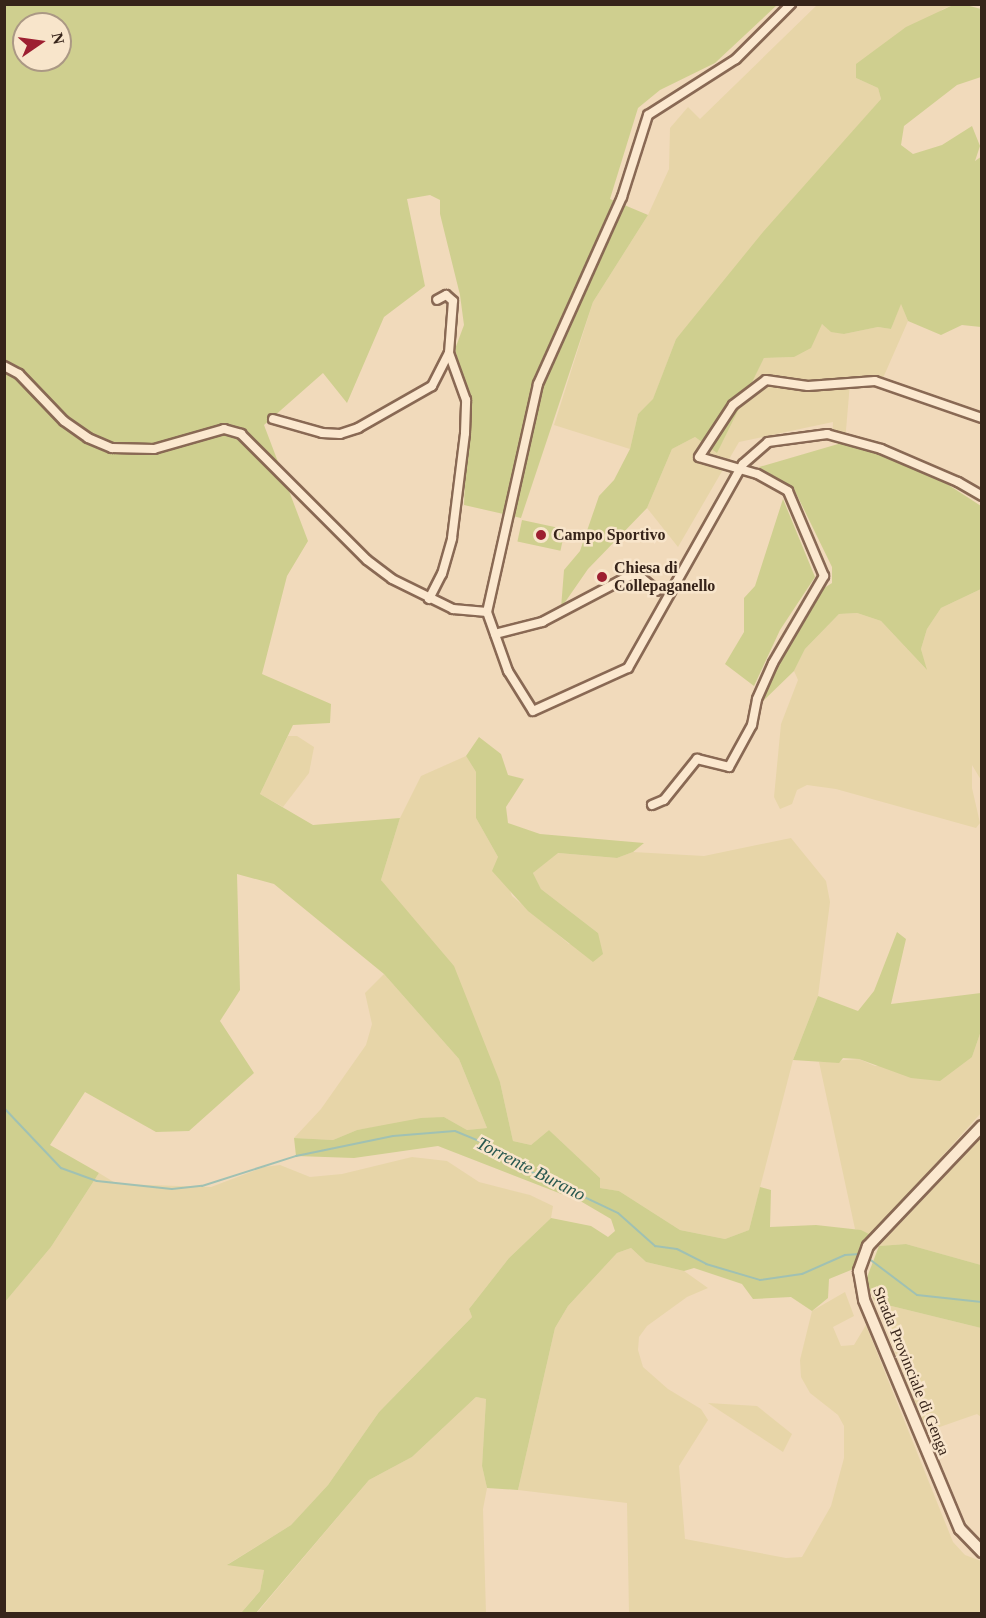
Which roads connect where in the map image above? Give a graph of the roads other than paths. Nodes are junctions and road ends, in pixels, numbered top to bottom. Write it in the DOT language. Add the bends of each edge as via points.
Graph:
graph roads {
  1 [pos="791,4"];
  2 [pos="436,300"];
  3 [pos="449,353"];
  4 [pos="4,366"];
  5 [pos="981,418"];
  6 [pos="273,419"];
  7 [pos="740,470"];
  8 [pos="981,496"];
  9 [pos="657,591"];
  10 [pos="429,599"];
  11 [pos="487,612"];
  12 [pos="495,634"];
  13 [pos="652,805"];
  14 [pos="981,1126"];
  15 [pos="981,1552"];
  1 -- 11 [label="street" via="736,59 648,115 622,197 538,384"];
  2 -- 3 [label="street" via="446,295 453,301"];
  3 -- 6 [label="street" via="432,386 358,428 322,433"];
  3 -- 10 [label="street" via="466,400 465,433 452,538 442,574"];
  4 -- 10 [label="street" via="19,374 64,422 112,448 154,449 224,429 241,434 366,560"];
  5 -- 7 [label="street" via="875,381 808,386 766,380 733,405 699,457"];
  7 -- 8 [label="street" via="768,442 828,434 881,448"];
  7 -- 12 [label="street" via="628,668 533,711 508,671"];
  7 -- 13 [label="street" via="788,490 824,576 773,663 757,699 752,725 729,767 697,759 664,800"];
  9 -- 12 [label="street" via="637,574 631,575 542,622"];
  10 -- 11 [label="street" via="453,609"];
  11 -- 12 [label="street"];
  14 -- 15 [label="main road, Strada Provinciale di Genga" via="868,1246 859,1272 864,1300 960,1528"];
}
